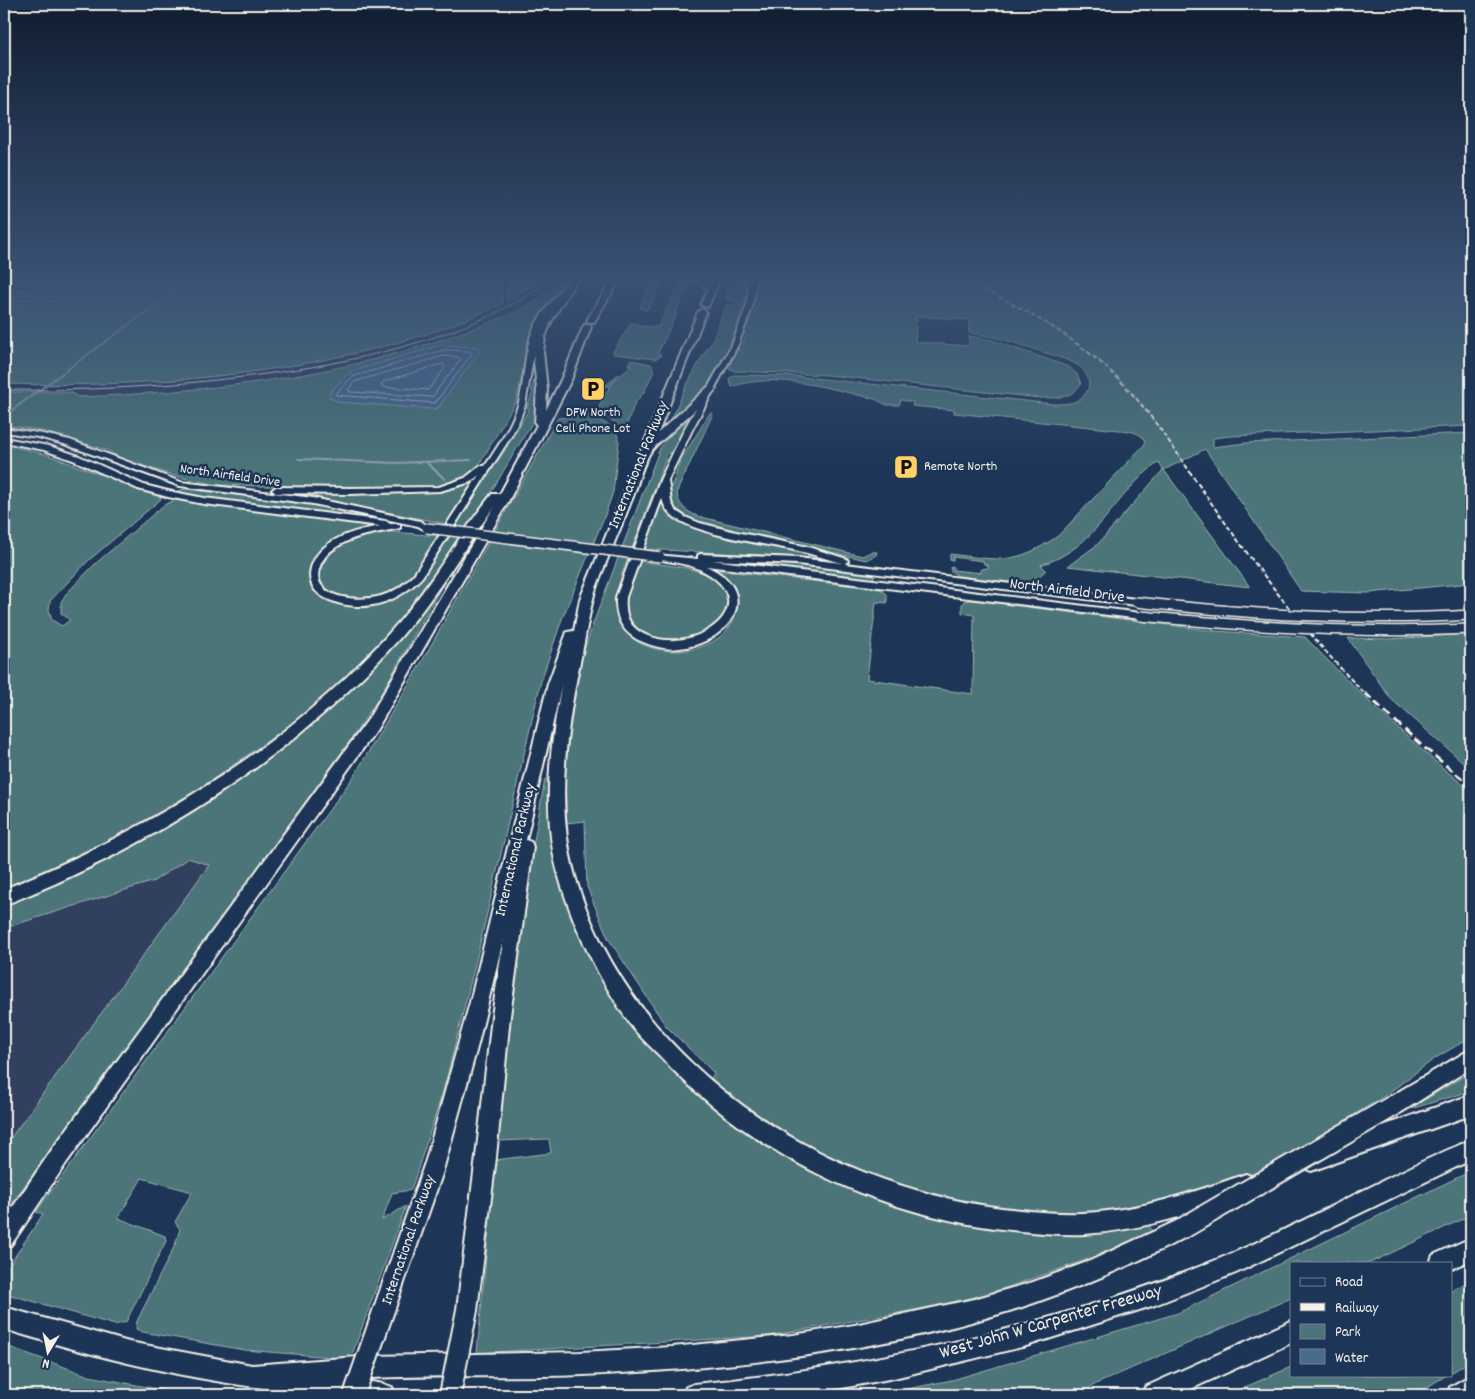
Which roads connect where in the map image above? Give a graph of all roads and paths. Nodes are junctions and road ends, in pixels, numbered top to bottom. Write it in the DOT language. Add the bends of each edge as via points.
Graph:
graph roads {
  1 [pos="535,341"];
  2 [pos="541,341"];
  3 [pos="579,341"];
  4 [pos="690,341"];
  5 [pos="736,341"];
  6 [pos="711,389"];
  7 [pos="4,430"];
  8 [pos="539,431"];
  9 [pos="4,440"];
  10 [pos="644,451"];
  11 [pos="492,461"];
  12 [pos="515,473"];
  13 [pos="664,478"];
  14 [pos="180,484"];
  15 [pos="249,493"];
  16 [pos="168,494"];
  17 [pos="397,526"];
  18 [pos="427,528"];
  19 [pos="660,557"];
  20 [pos="685,561"];
  21 [pos="867,568"];
  22 [pos="589,592"];
  23 [pos="1471,616"];
  24 [pos="1471,629"];
  25 [pos="537,762"];
  26 [pos="4,897"];
  27 [pos="1471,1058"];
  28 [pos="1471,1105"];
  29 [pos="1471,1150"];
  30 [pos="4,1238"];
  31 [pos="1471,1249"];
  32 [pos="1443,1262"];
  33 [pos="4,1318"];
  34 [pos="1290,1332"];
  35 [pos="363,1368"];
  36 [pos="252,1376"];
  37 [pos="1471,1386"];
  38 [pos="354,1395"];
  39 [pos="384,1395"];
  40 [pos="450,1395"];
  41 [pos="694,1395"];
  42 [pos="1153,1395"];
  43 [pos="1458,1395"];
  1 -- 11 [label="main road" via="518,416"];
  2 -- 8 [label="highway" via="538,352 542,389"];
  3 -- 8 [label="highway" via="566,379"];
  4 -- 10 [label="highway, International Parkway"];
  5 -- 6 [label="main road"];
  6 -- 10 [label="highway"];
  6 -- 13 [label="main road"];
  7 -- 14 [label="main road, North Airfield Drive" via="67,442"];
  8 -- 12 [label="highway"];
  9 -- 16 [label="main road, North Airfield Drive" via="46,448 141,487"];
  10 -- 22 [label="highway, International Parkway"];
  11 -- 15 [label="main road" via="468,480 440,489 262,490"];
  11 -- 17 [label="main road" via="430,558 406,588 381,600 358,603 337,601 318,588 314,570 326,552 357,534"];
  12 -- 26 [label="highway" via="413,613 373,659 321,707 190,802 77,866"];
  12 -- 30 [label="highway" via="502,502 372,725 65,1148"];
  13 -- 20 [label="main road" via="629,572 620,607 625,624 634,634 665,646 686,645 710,636 727,620 733,598 728,587 710,571"];
  13 -- 21 [label="main road" via="668,506 685,520"];
  14 -- 15 [label="main road, North Airfield Drive"];
  14 -- 16 [label="main road"];
  15 -- 18 [label="main road, North Airfield Drive" via="348,508"];
  16 -- 17 [label="main road, North Airfield Drive"];
  17 -- 18 [label="main road, North Airfield Drive"];
  18 -- 19 [label="main road, North Airfield Drive, bridge"];
  19 -- 20 [label="main road, North Airfield Drive"];
  19 -- 21 [label="main road, North Airfield Drive" via="754,558"];
  20 -- 24 [label="main road, North Airfield Drive, bridge" via="1141,616 1307,631"];
  21 -- 23 [label="main road, North Airfield Drive, bridge" via="1237,613 1399,620"];
  22 -- 25 [label="highway, International Parkway" via="557,678"];
  22 -- 28 [label="highway" via="558,740 562,848 578,907 603,964 651,1035 704,1089 745,1121 793,1150 837,1174 885,1193 1004,1221 1061,1224 1117,1220 1180,1207"];
  25 -- 35 [label="highway, International Parkway, bridge" via="461,1076 434,1167"];
  25 -- 40 [label="highway, bridge" via="501,1016 467,1310"];
  27 -- 35 [label="highway, bridge" via="1141,1250 1036,1292 978,1309 864,1334 736,1352 609,1363"];
  29 -- 41 [label="highway, West John W Carpenter Freeway" via="1221,1269 1084,1318 994,1344 868,1372"];
  31 -- 32 [label="highway"];
  33 -- 36 [label="highway" via="148,1357"];
  34 -- 42 [label="highway"];
  35 -- 36 [label="highway"];
  35 -- 38 [label="highway, International Parkway, bridge"];
  36 -- 39 [label="highway"];
  37 -- 43 [label="highway"];
}
